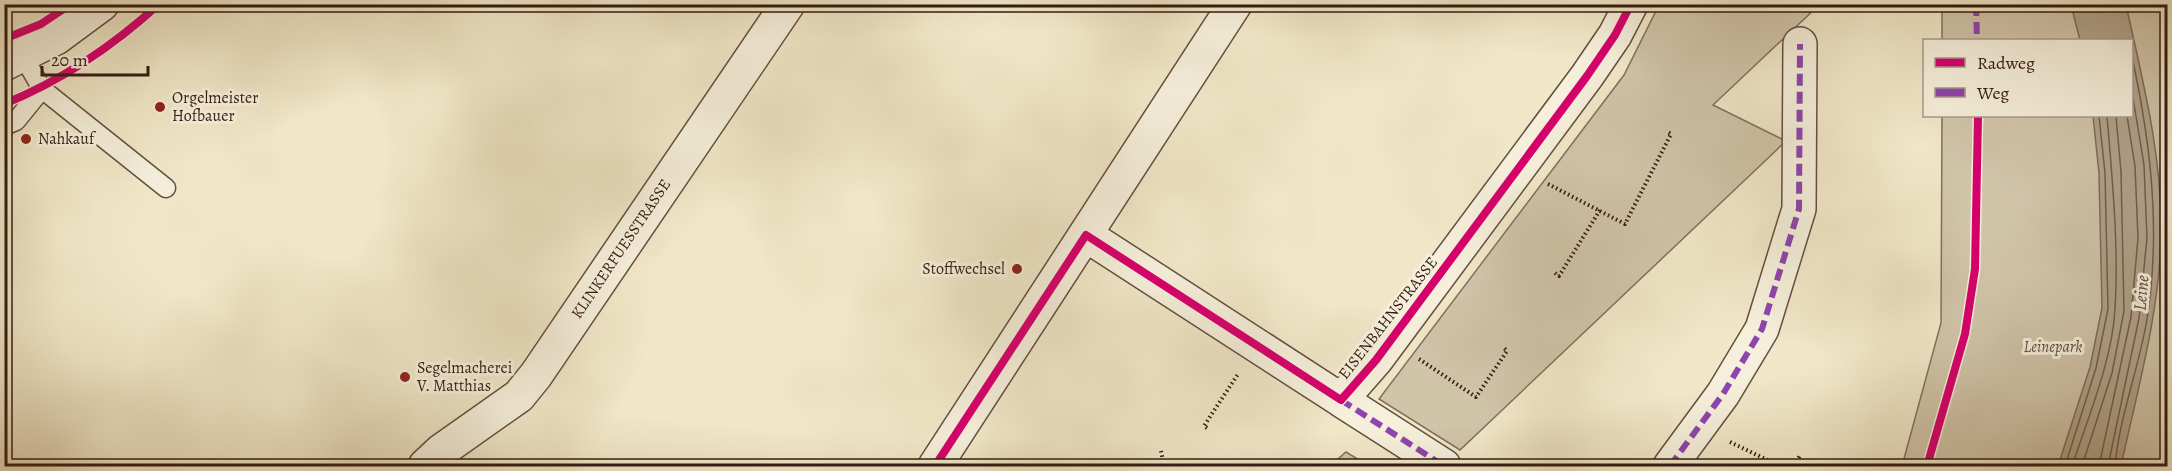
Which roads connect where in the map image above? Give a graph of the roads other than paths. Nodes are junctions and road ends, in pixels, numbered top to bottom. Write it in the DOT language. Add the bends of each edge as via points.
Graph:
graph roads {
  1 [pos="102,4"];
  2 [pos="788,4"];
  3 [pos="1235,4"];
  4 [pos="1630,4"];
  5 [pos="1800,44"];
  6 [pos="14,60"];
  7 [pos="42,89"];
  8 [pos="4,126"];
  9 [pos="166,188"];
  10 [pos="1086,235"];
  11 [pos="1341,400"];
  12 [pos="425,466"];
  13 [pos="935,466"];
  14 [pos="1444,466"];
  15 [pos="1670,466"];
  1 -- 6 [label="street" via="56,38"];
  2 -- 12 [label="street, KLINKERFUESSTRASSE" via="536,375 519,396"];
  3 -- 10 [label="street"];
  4 -- 11 [label="street, EISENBAHNSTRASSE" via="1592,68 1391,340"];
  5 -- 15 [label="street" via="1799,209 1762,328 1723,394"];
  6 -- 7 [label="lane"];
  7 -- 8 [label="lane" via="16,121"];
  7 -- 9 [label="lane"];
  10 -- 11 [label="street, EISENBAHNSTRASSE"];
  10 -- 13 [label="street"];
  11 -- 14 [label="street"];
}
